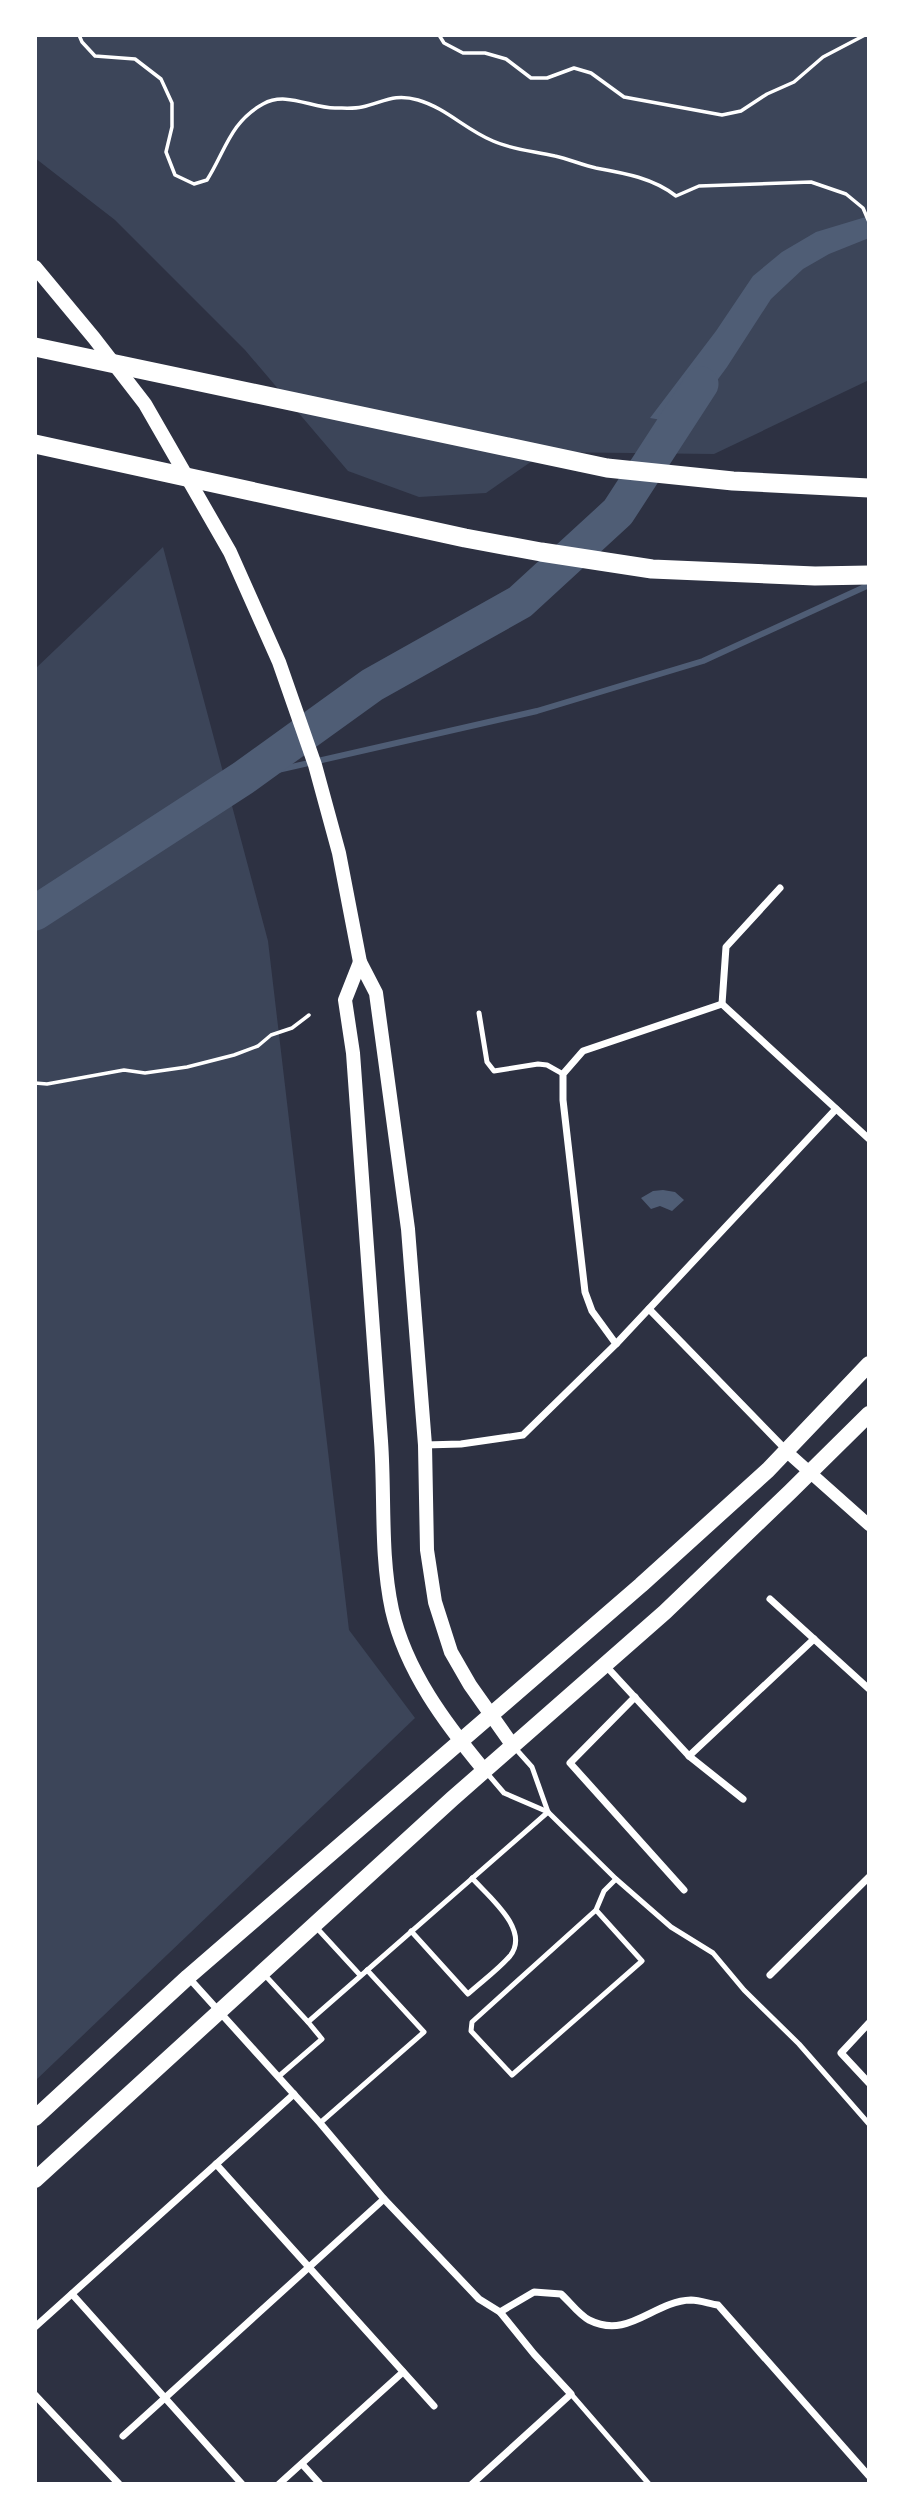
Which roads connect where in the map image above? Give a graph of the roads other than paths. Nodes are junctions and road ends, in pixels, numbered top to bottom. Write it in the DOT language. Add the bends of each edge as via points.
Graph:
graph roads {
  1 [pos="35,267"];
  2 [pos="35,347"];
  3 [pos="35,444"];
  4 [pos="869,488"];
  5 [pos="869,575"];
  6 [pos="780,888"];
  7 [pos="360,962"];
  8 [pos="722,1004"];
  9 [pos="479,1013"];
  10 [pos="563,1074"];
  11 [pos="836,1109"];
  12 [pos="869,1139"];
  13 [pos="649,1309"];
  14 [pos="616,1344"];
  15 [pos="869,1364"];
  16 [pos="869,1414"];
  17 [pos="425,1445"];
  18 [pos="787,1452"];
  19 [pos="810,1473"];
  20 [pos="869,1525"];
  21 [pos="770,1599"];
  22 [pos="814,1640"];
  23 [pos="606,1665"];
  24 [pos="869,1689"];
  25 [pos="635,1697"];
  26 [pos="490,1715"];
  27 [pos="459,1740"];
  28 [pos="513,1746"];
  29 [pos="689,1756"];
  30 [pos="484,1770"];
  31 [pos="743,1799"];
  32 [pos="548,1812"];
  33 [pos="869,1877"];
  34 [pos="472,1878"];
  35 [pos="616,1879"];
  36 [pos="684,1890"];
  37 [pos="596,1910"];
  38 [pos="313,1925"];
  39 [pos="411,1931"];
  40 [pos="368,1970"];
  41 [pos="262,1972"];
  42 [pos="360,1975"];
  43 [pos="770,1975"];
  44 [pos="188,1977"];
  45 [pos="219,2012"];
  46 [pos="308,2022"];
  47 [pos="869,2023"];
  48 [pos="278,2077"];
  49 [pos="869,2083"];
  50 [pos="294,2094"];
  51 [pos="35,2118"];
  52 [pos="320,2123"];
  53 [pos="869,2124"];
  54 [pos="216,2164"];
  55 [pos="35,2180"];
  56 [pos="384,2199"];
  57 [pos="309,2268"];
  58 [pos="72,2294"];
  59 [pos="500,2312"];
  60 [pos="35,2327"];
  61 [pos="403,2372"];
  62 [pos="571,2394"];
  63 [pos="35,2395"];
  64 [pos="165,2398"];
  65 [pos="434,2406"];
  66 [pos="123,2436"];
  67 [pos="302,2464"];
  68 [pos="869,2476"];
  69 [pos="120,2484"];
  70 [pos="242,2484"];
  71 [pos="279,2484"];
  72 [pos="320,2484"];
  73 [pos="472,2484"];
  74 [pos="649,2484"];
  1 -- 7 [label="main road" via="128,382 167,440 230,552 279,662 315,765"];
  2 -- 4 [label="highway" via="607,468"];
  3 -- 5 [label="highway" via="541,552 652,569"];
  6 -- 8 [label="street" via="726,947"];
  7 -- 17 [label="main road" via="376,993 408,1229"];
  7 -- 27 [label="main road" via="345,1000 353,1053 379,1420 383,1554 392,1612 410,1662"];
  8 -- 10 [label="street" via="583,1051"];
  8 -- 11 [label="street"];
  9 -- 10 [label="lane" via="487,1062 494,1071 538,1064"];
  10 -- 14 [label="street" via="585,1292 592,1311"];
  11 -- 12 [label="street"];
  11 -- 13 [label="street"];
  13 -- 14 [label="street"];
  13 -- 18 [label="street"];
  14 -- 17 [label="street" via="523,1435"];
  15 -- 18 [label="main road"];
  16 -- 19 [label="main road"];
  17 -- 26 [label="main road" via="427,1550 435,1602 451,1652"];
  18 -- 19 [label="street"];
  18 -- 26 [label="main road"];
  19 -- 20 [label="street"];
  19 -- 23 [label="main road"];
  21 -- 22 [label="street"];
  22 -- 24 [label="street"];
  22 -- 29 [label="street"];
  23 -- 25 [label="street"];
  23 -- 28 [label="main road"];
  25 -- 29 [label="street"];
  25 -- 36 [label="street" via="570,1763"];
  26 -- 27 [label="main road"];
  26 -- 28 [label="main road"];
  27 -- 30 [label="main road"];
  27 -- 44 [label="main road"];
  28 -- 30 [label="main road"];
  28 -- 32 [label="lane" via="532,1767"];
  29 -- 31 [label="street"];
  30 -- 32 [label="lane" via="504,1793"];
  30 -- 38 [label="main road"];
  32 -- 34 [label="lane"];
  32 -- 35 [label="lane"];
  33 -- 43 [label="street"];
  34 -- 39 [label="lane"];
  34 -- 39 [label="lane" via="511,1923 516,1942 511,1955 468,1994"];
  35 -- 37 [label="lane" via="604,1891"];
  35 -- 53 [label="lane" via="671,1927 713,1953"];
  37 -- 37 [label="lane" via="472,2022 471,2031 512,2075 642,1961"];
  38 -- 41 [label="main road"];
  38 -- 42 [label="lane"];
  39 -- 40 [label="lane"];
  40 -- 42 [label="lane"];
  40 -- 52 [label="lane" via="424,2032"];
  41 -- 45 [label="main road"];
  41 -- 46 [label="lane"];
  42 -- 46 [label="lane"];
  44 -- 45 [label="street"];
  44 -- 51 [label="main road"];
  45 -- 48 [label="street"];
  45 -- 55 [label="main road"];
  46 -- 48 [label="lane" via="322,2039"];
  47 -- 49 [label="street" via="841,2053"];
  48 -- 50 [label="street"];
  50 -- 52 [label="street"];
  50 -- 54 [label="street"];
  52 -- 56 [label="street"];
  54 -- 57 [label="street"];
  54 -- 58 [label="street"];
  56 -- 57 [label="street"];
  56 -- 59 [label="street" via="479,2299"];
  57 -- 61 [label="street"];
  57 -- 64 [label="street"];
  58 -- 60 [label="street"];
  58 -- 64 [label="street"];
  59 -- 62 [label="street"];
  59 -- 68 [label="street" via="534,2292 561,2294 587,2319 614,2327 691,2300 718,2305"];
  61 -- 65 [label="street"];
  61 -- 67 [label="street"];
  62 -- 73 [label="street"];
  62 -- 74 [label="lane"];
  63 -- 69 [label="street"];
  64 -- 66 [label="street"];
  64 -- 70 [label="street"];
  67 -- 71 [label="street"];
  67 -- 72 [label="street"];
}
